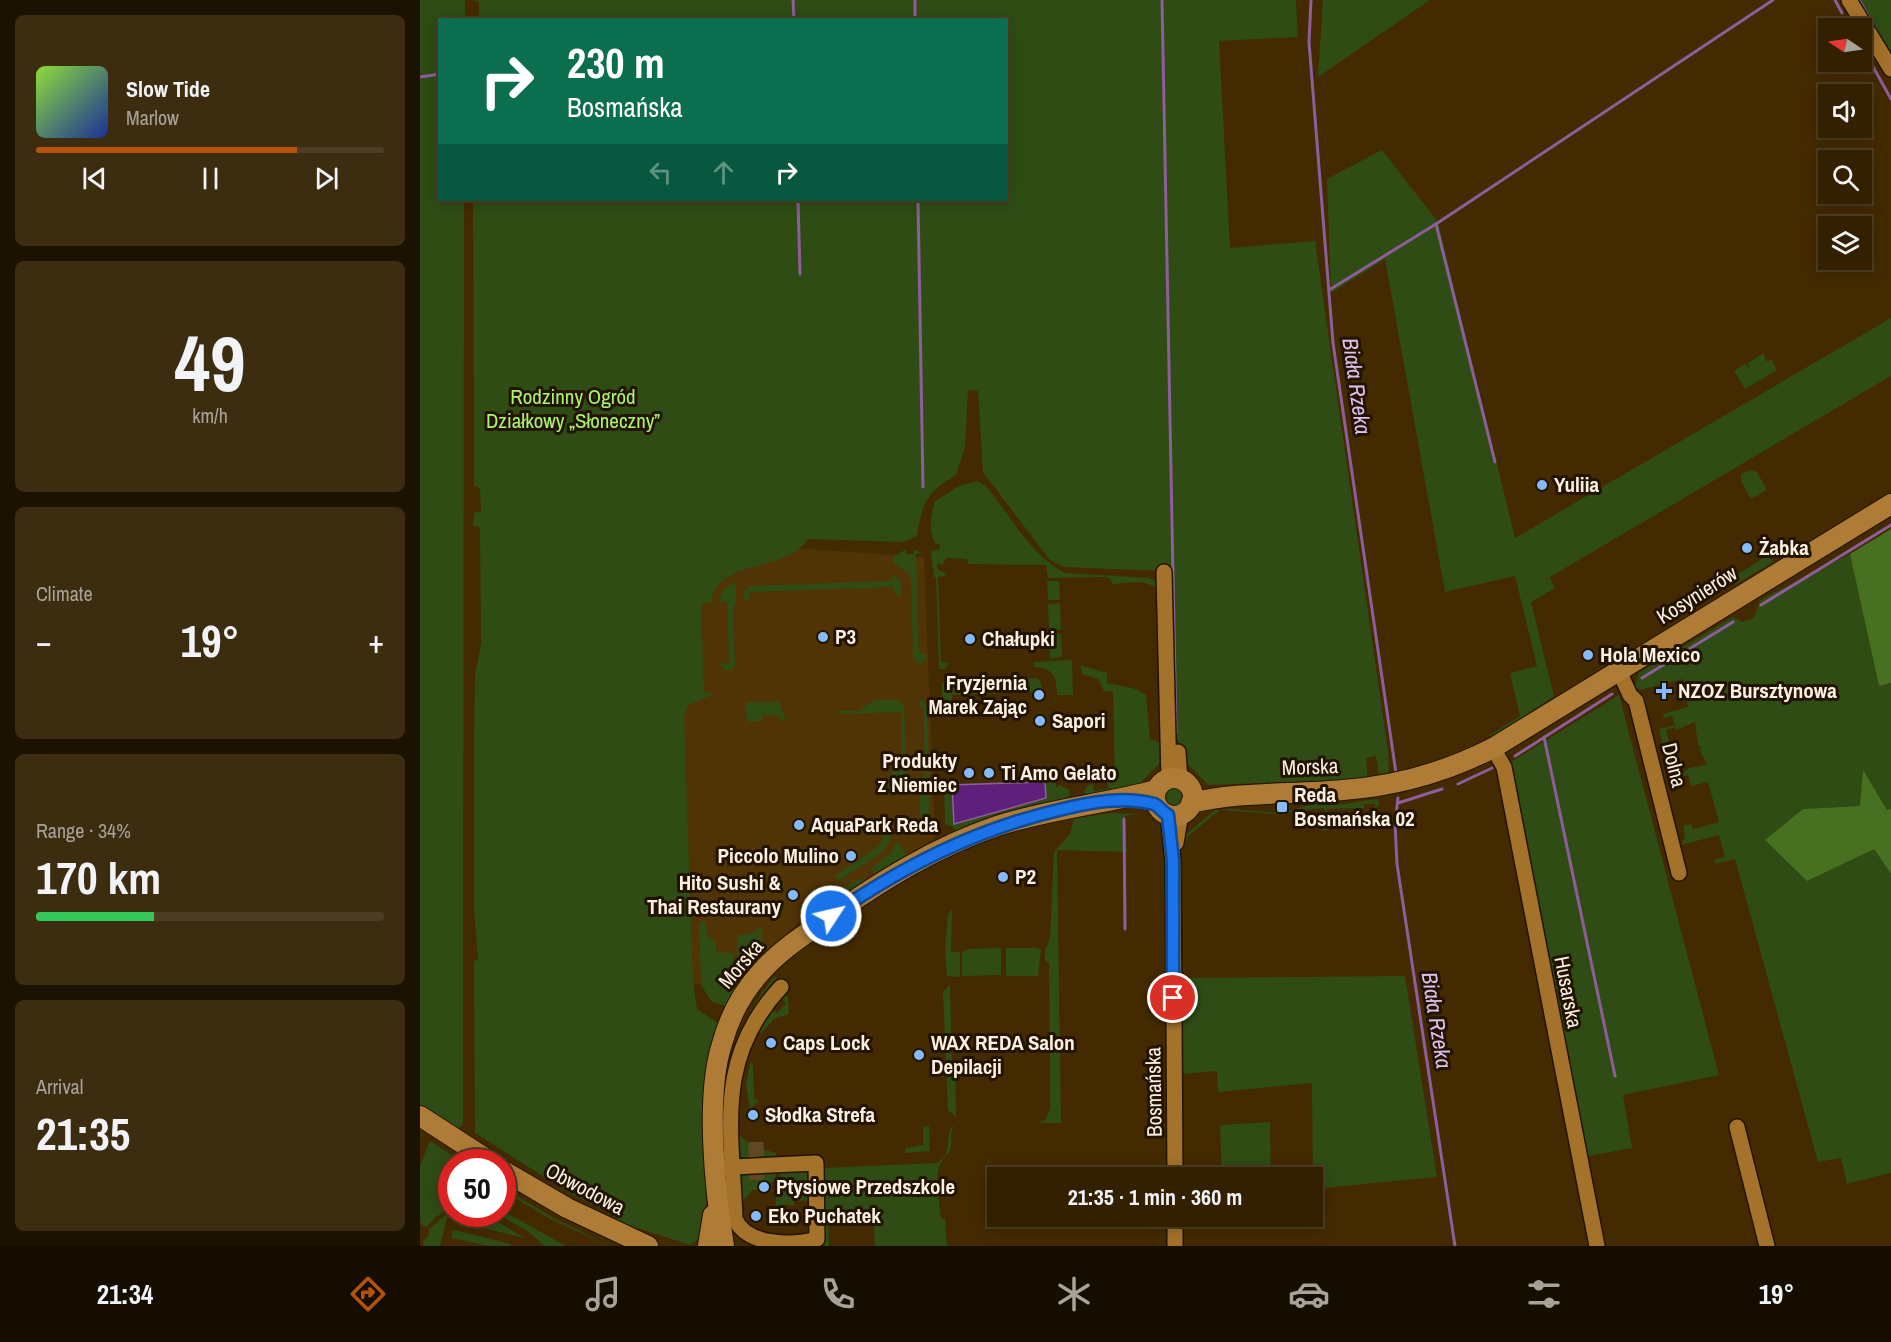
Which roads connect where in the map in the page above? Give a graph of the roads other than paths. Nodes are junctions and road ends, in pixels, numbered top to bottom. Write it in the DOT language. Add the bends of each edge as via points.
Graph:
graph roads {
  1 [pos="1849,0"];
  2 [pos="1891,69"];
  3 [pos="1891,504"];
  4 [pos="1164,572"];
  5 [pos="1619,671"];
  6 [pos="1493,748"];
  7 [pos="1396,784"];
  8 [pos="1174,797"];
  9 [pos="1679,873"];
  10 [pos="781,987"];
  11 [pos="420,1116"];
  12 [pos="1737,1127"];
  13 [pos="471,1149"];
  14 [pos="724,1167"];
  15 [pos="1175,1167"];
  16 [pos="516,1178"];
  17 [pos="716,1201"];
  18 [pos="1175,1227"];
  19 [pos="648,1246"];
  20 [pos="708,1246"];
  21 [pos="724,1246"];
  22 [pos="1175,1246"];
  23 [pos="1597,1246"];
  24 [pos="1767,1246"];
  1 -- 2 [label="street"];
  3 -- 5 [label="main road, Kosynierów"];
  4 -- 8 [label="street, Bosmańska"];
  5 -- 6 [label="main road, Kosynierów"];
  5 -- 9 [label="street, Dolna" via="1636,701"];
  6 -- 7 [label="main road, Kosynierów" via="1444,770"];
  6 -- 23 [label="street, Husarska" via="1504,767"];
  7 -- 8 [label="main road, Morska" via="1341,791"];
  8 -- 14 [label="main road, Morska" via="1081,805 996,826 939,850 876,885 775,958 738,1004 721,1045 714,1096"];
  8 -- 15 [label="street, Bosmańska"];
  10 -- 14 [label="street" via="741,1046 734,1073"];
  11 -- 13 [label="main road"];
  12 -- 24 [label="street"];
  14 -- 14 [label="street" via="738,1227 761,1244 809,1244 817,1239 816,1163"];
  14 -- 17 [label="main road, Morska"];
  16 -- 19 [label="main road, Obwodowa" via="567,1208"];
  17 -- 20 [label="main road, Morska"];
  17 -- 21 [label="main road, Morska"];
  18 -- 22 [label="street"];
}
